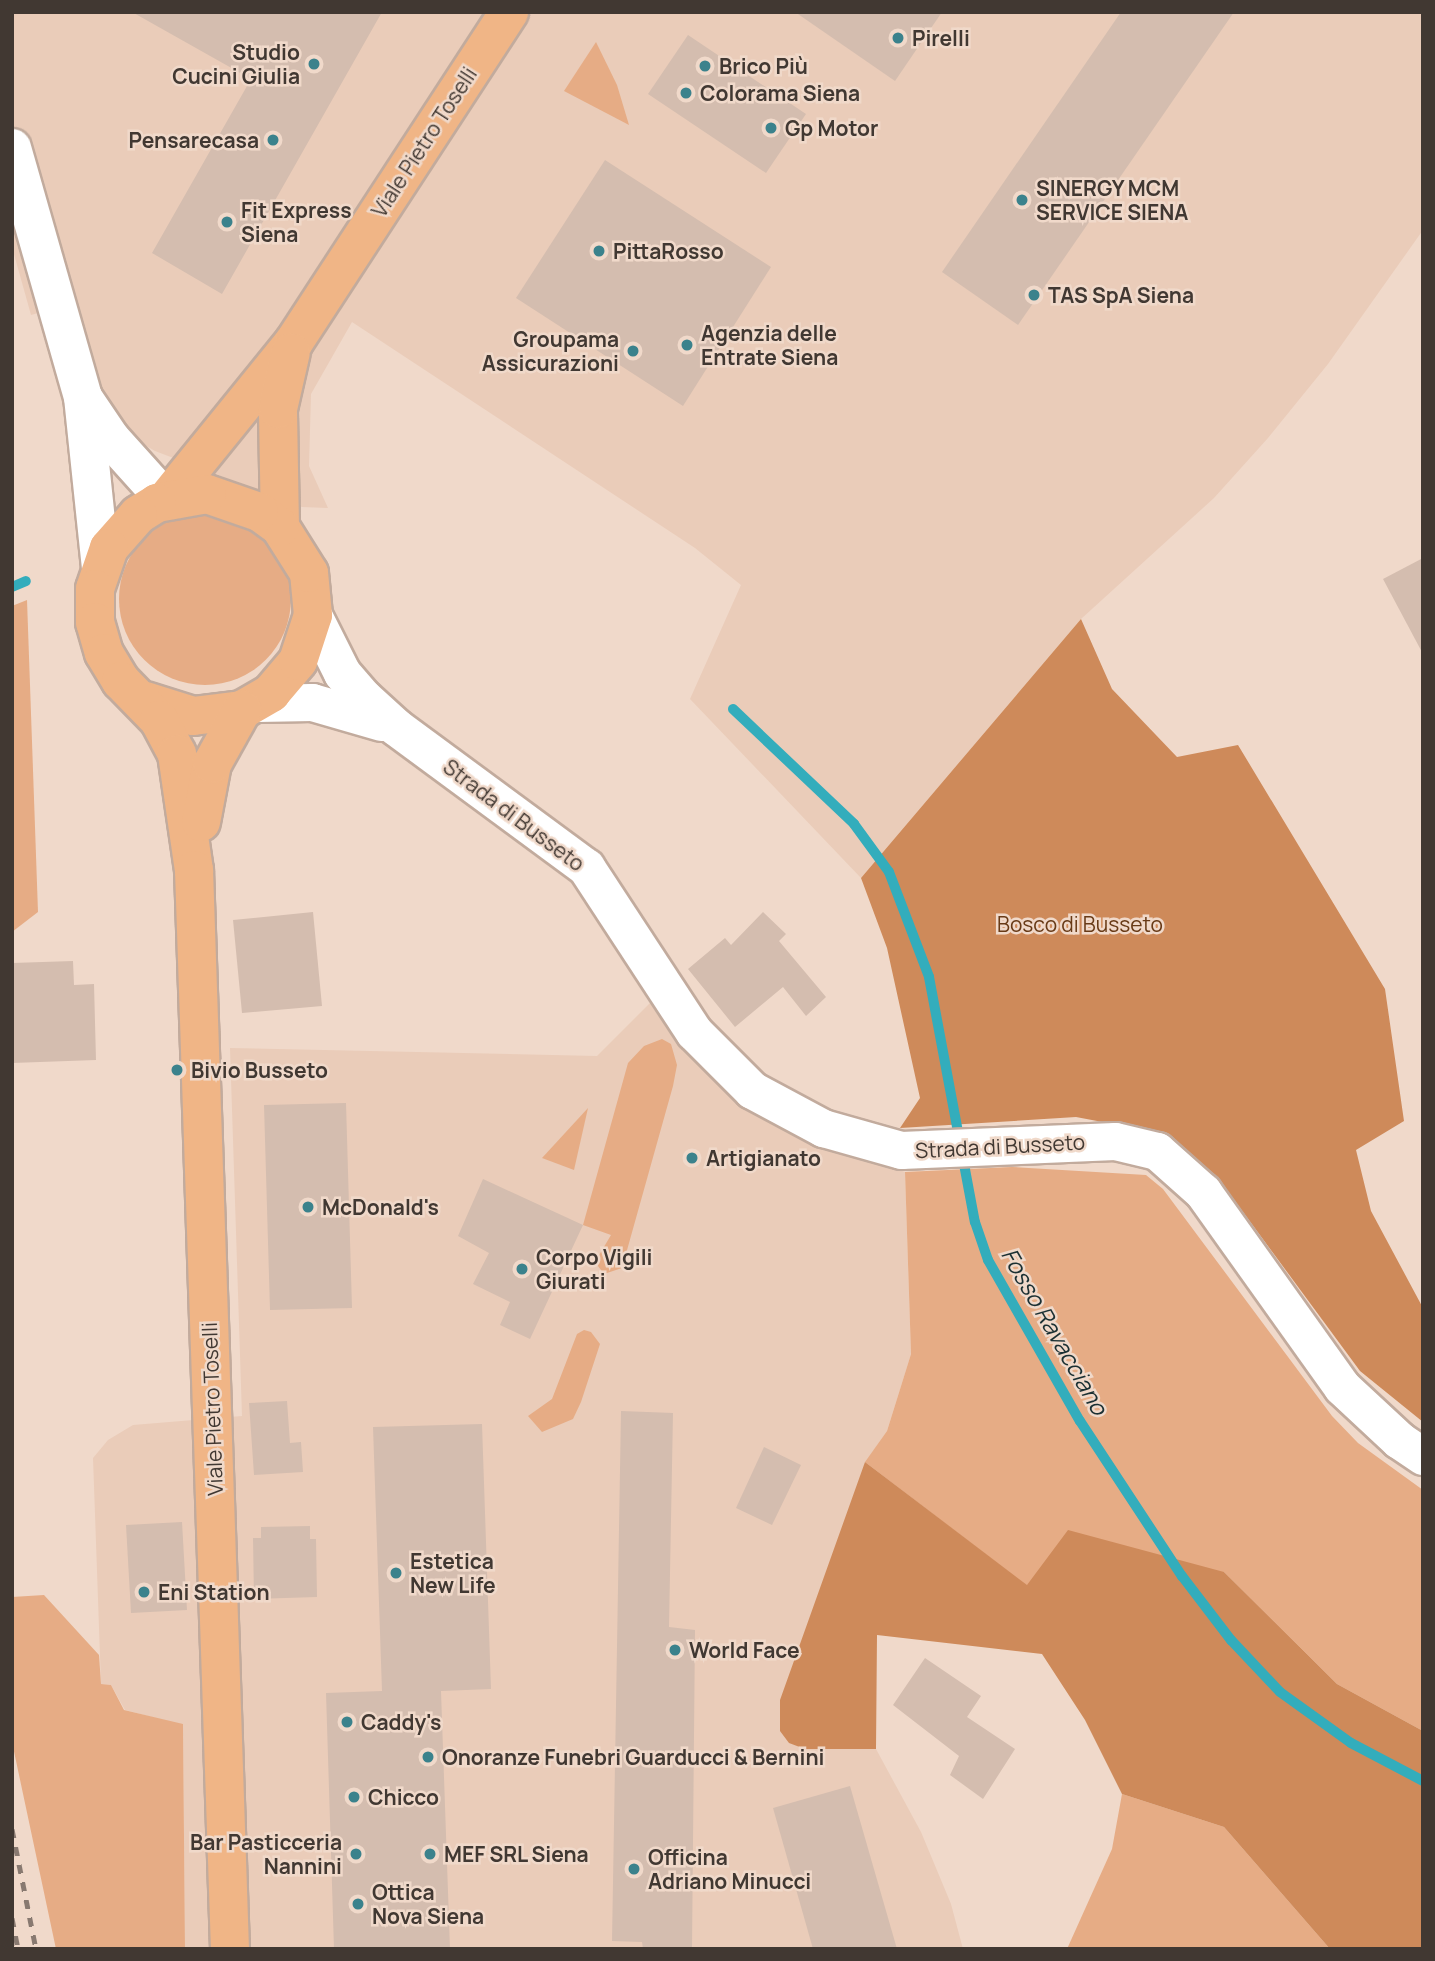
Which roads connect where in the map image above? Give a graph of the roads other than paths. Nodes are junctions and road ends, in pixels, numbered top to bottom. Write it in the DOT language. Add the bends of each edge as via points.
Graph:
graph roads {
  1 [pos="509,12"];
  2 [pos="12,148"];
  3 [pos="294,342"];
  4 [pos="83,397"];
  5 [pos="166,500"];
  6 [pos="280,527"];
  7 [pos="101,567"];
  8 [pos="313,615"];
  9 [pos="145,701"];
  10 [pos="250,706"];
  11 [pos="396,727"];
  12 [pos="194,870"];
  13 [pos="1423,1457"];
  14 [pos="230,1949"];
  1 -- 3 [label="main road, Viale Pietro Toselli"];
  2 -- 4 [label="street"];
  3 -- 5 [label="main road, Viale Pietro Toselli"];
  3 -- 6 [label="main road, Viale Pietro Toselli" via="278,409"];
  4 -- 5 [label="street" via="111,439"];
  4 -- 7 [label="street"];
  5 -- 6 [label="main road, Viale Pietro Toselli" via="194,494 222,497 259,512"];
  5 -- 7 [label="main road, Viale Pietro Toselli" via="138,515 121,532"];
  6 -- 8 [label="main road, Viale Pietro Toselli" via="309,573"];
  7 -- 9 [label="main road, Viale Pietro Toselli" via="95,622 104,653 121,681"];
  8 -- 10 [label="main road, Viale Pietro Toselli" via="298,661 281,684"];
  8 -- 11 [label="street, Strada di Busseto" via="342,673"];
  9 -- 10 [label="main road, Viale Pietro Toselli" via="192,716"];
  9 -- 12 [label="main road, Viale Pietro Toselli" via="166,730 181,767"];
  10 -- 11 [label="street, Strada di Busseto" via="327,704"];
  10 -- 12 [label="main road, Viale Pietro Toselli" via="212,764"];
  11 -- 13 [label="street, Strada di Busseto" via="586,867 709,1051 752,1090 801,1118 876,1145 924,1152 1115,1141 1135,1143 1169,1157 1203,1192 1342,1387"];
  12 -- 14 [label="main road, Viale Pietro Toselli"];
}
